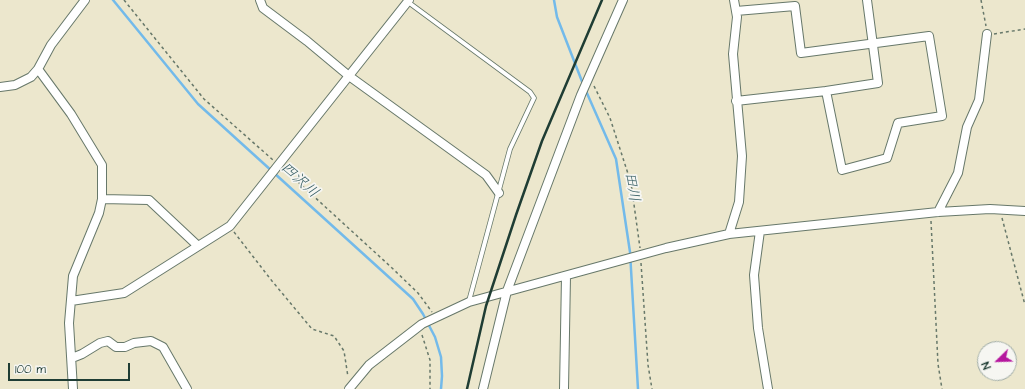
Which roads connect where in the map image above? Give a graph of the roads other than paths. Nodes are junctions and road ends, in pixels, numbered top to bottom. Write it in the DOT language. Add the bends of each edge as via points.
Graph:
graph roads {
  1 [pos="85,0"];
  2 [pos="260,0"];
  3 [pos="623,0"];
  4 [pos="734,0"];
  5 [pos="867,0"];
  6 [pos="407,1"];
  7 [pos="736,11"];
  8 [pos="987,34"];
  9 [pos="872,43"];
  10 [pos="38,69"];
  11 [pos="349,76"];
  12 [pos="0,87"];
  13 [pos="826,91"];
  14 [pos="736,101"];
  15 [pos="499,193"];
  16 [pos="102,199"];
  17 [pos="1025,211"];
  18 [pos="934,213"];
  19 [pos="760,231"];
  20 [pos="729,234"];
  21 [pos="198,246"];
  22 [pos="566,276"];
  23 [pos="507,291"];
  24 [pos="71,301"];
  25 [pos="469,302"];
  26 [pos="72,358"];
  27 [pos="73,389"];
  28 [pos="187,389"];
  29 [pos="350,389"];
  30 [pos="482,389"];
  31 [pos="564,389"];
  32 [pos="768,389"];
  1 -- 10 [label="street" via="51,45"];
  2 -- 11 [label="street" via="263,8"];
  3 -- 23 [label="street" via="581,95"];
  4 -- 7 [label="street"];
  5 -- 9 [label="street"];
  6 -- 11 [label="street"];
  6 -- 15 [label="lane" via="530,92 534,98 510,149"];
  7 -- 9 [label="street" via="795,6 801,53"];
  7 -- 14 [label="street" via="733,54"];
  8 -- 18 [label="street" via="979,100 967,127 958,173"];
  9 -- 13 [label="street" via="878,83"];
  9 -- 13 [label="street" via="929,36 942,116 898,122 887,158 842,170"];
  10 -- 12 [label="street" via="21,83"];
  10 -- 16 [label="street" via="71,114 102,165"];
  11 -- 15 [label="street" via="486,175"];
  11 -- 21 [label="street" via="230,226"];
  13 -- 14 [label="street"];
  14 -- 20 [label="street" via="742,156 739,202"];
  15 -- 25 [label="lane"];
  16 -- 21 [label="street" via="149,200"];
  16 -- 24 [label="street" via="99,213 73,276"];
  17 -- 18 [label="street" via="1000,209"];
  18 -- 19 [label="street"];
  19 -- 20 [label="street"];
  19 -- 32 [label="street" via="754,275 758,328"];
  20 -- 22 [label="street" via="677,245"];
  21 -- 24 [label="street" via="124,293"];
  22 -- 23 [label="street"];
  22 -- 31 [label="street"];
  23 -- 25 [label="street"];
  23 -- 30 [label="street"];
  24 -- 26 [label="street" via="69,323"];
  25 -- 29 [label="street" via="420,326 370,366"];
  26 -- 27 [label="street"];
  26 -- 28 [label="street" via="108,341 116,347 124,348 134,343 151,341 162,347"];
}
